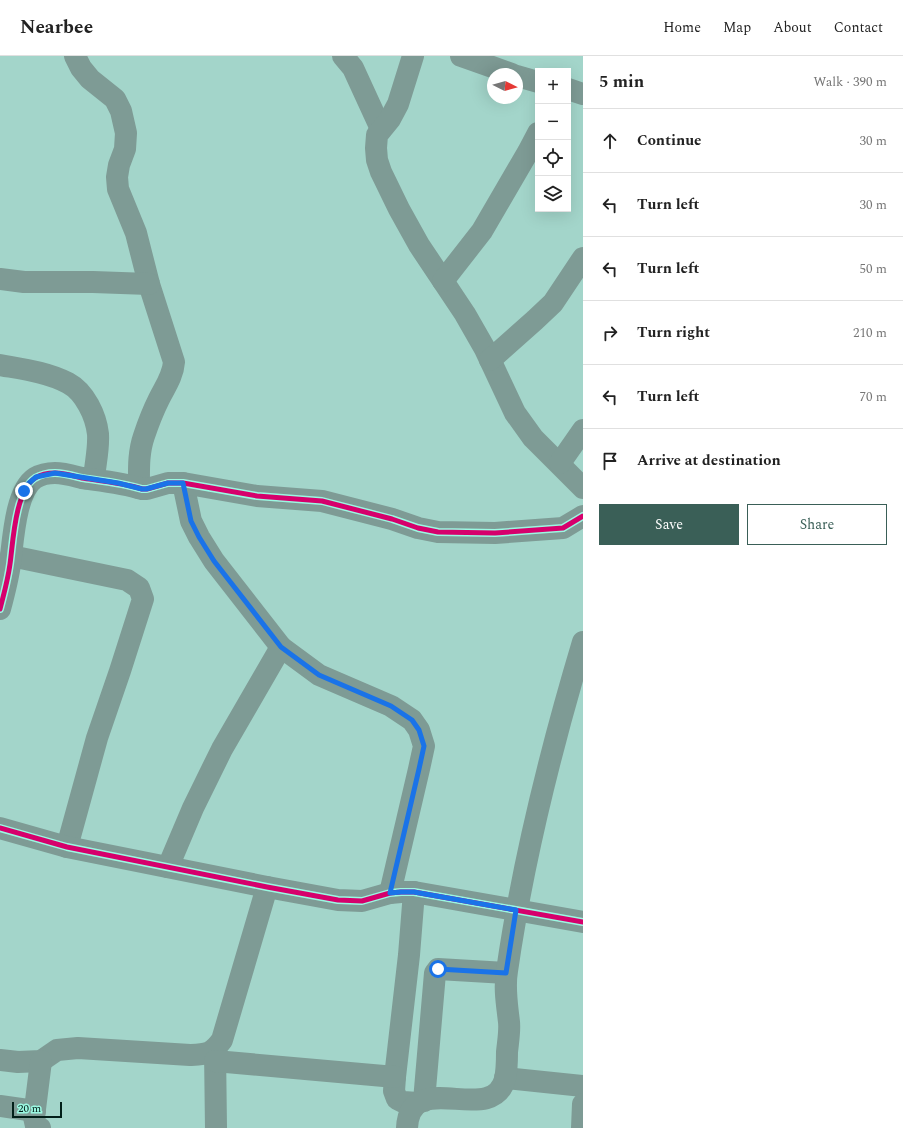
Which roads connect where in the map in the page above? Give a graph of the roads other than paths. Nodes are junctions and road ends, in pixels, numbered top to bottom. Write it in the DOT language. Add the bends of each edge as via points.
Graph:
graph roads {
  1 [pos="75,56"];
  2 [pos="343,56"];
  3 [pos="413,56"];
  4 [pos="461,56"];
  5 [pos="495,68"];
  6 [pos="523,78"];
  7 [pos="535,81"];
  8 [pos="571,90"];
  9 [pos="583,94"];
  10 [pos="381,128"];
  11 [pos="535,139"];
  12 [pos="583,258"];
  13 [pos="0,279"];
  14 [pos="443,281"];
  15 [pos="149,284"];
  16 [pos="490,360"];
  17 [pos="0,365"];
  18 [pos="583,430"];
  19 [pos="560,463"];
  20 [pos="94,479"];
  21 [pos="183,483"];
  22 [pos="139,488"];
  23 [pos="583,488"];
  24 [pos="583,516"];
  25 [pos="11,556"];
  26 [pos="2,595"];
  27 [pos="583,642"];
  28 [pos="281,647"];
  29 [pos="0,828"];
  30 [pos="67,847"];
  31 [pos="168,867"];
  32 [pos="267,887"];
  33 [pos="414,892"];
  34 [pos="390,893"];
  35 [pos="516,910"];
  36 [pos="583,922"];
  37 [pos="506,973"];
  38 [pos="215,1055"];
  39 [pos="0,1060"];
  40 [pos="41,1061"];
  41 [pos="395,1077"];
  42 [pos="505,1078"];
  43 [pos="583,1086"];
  44 [pos="421,1102"];
  45 [pos="583,1104"];
  46 [pos="0,1106"];
  47 [pos="37,1123"];
  48 [pos="216,1128"];
  49 [pos="407,1128"];
  50 [pos="582,1128"];
  1 -- 15 [label="street" via="90,79 115,99 121,111 126,133 125,149 117,177 118,189 136,234"];
  2 -- 10 [label="street" via="354,68"];
  3 -- 10 [label="street" via="398,104 390,119"];
  4 -- 5 [label="street"];
  6 -- 7 [label="street"];
  8 -- 9 [label="street"];
  10 -- 14 [label="street" via="377,135 376,148 381,172 418,245"];
  11 -- 14 [label="street" via="482,231"];
  12 -- 16 [label="street" via="553,303"];
  13 -- 15 [label="street"];
  14 -- 16 [label="street" via="465,314"];
  15 -- 22 [label="street" via="174,369 143,437 140,449"];
  16 -- 19 [label="street" via="514,413 533,438"];
  17 -- 20 [label="street" via="28,370 69,383 83,396 91,410 98,435"];
  18 -- 19 [label="street"];
  19 -- 23 [label="street"];
  20 -- 22 [label="street"];
  20 -- 25 [label="street" via="55,473 32,480 21,501"];
  21 -- 22 [label="street"];
  21 -- 24 [label="street" via="239,494 322,501 438,532 495,533 563,528"];
  21 -- 28 [label="street" via="191,521 199,537 214,561"];
  25 -- 26 [label="street"];
  25 -- 30 [label="street" via="127,580 139,588 142,599 97,738"];
  27 -- 35 [label="street" via="559,721"];
  28 -- 31 [label="street" via="222,749"];
  28 -- 34 [label="street" via="319,675 391,706 412,720 419,730 424,746"];
  29 -- 30 [label="street"];
  30 -- 31 [label="street"];
  31 -- 32 [label="street"];
  32 -- 34 [label="street" via="352,901 362,901"];
  32 -- 38 [label="street" via="222,1040"];
  33 -- 34 [label="street"];
  33 -- 35 [label="street"];
  33 -- 41 [label="street"];
  35 -- 36 [label="street"];
  35 -- 37 [label="street"];
  37 -- 42 [label="street" via="505,992 509,1024"];
  37 -- 44 [label="street" via="438,969 435,973"];
  38 -- 40 [label="street" via="78,1048 57,1050"];
  38 -- 41 [label="street"];
  38 -- 48 [label="street"];
  39 -- 40 [label="street"];
  40 -- 47 [label="street"];
  41 -- 44 [label="street" via="394,1091 397,1099 403,1102"];
  42 -- 43 [label="street"];
  42 -- 44 [label="street" via="501,1091 486,1103 428,1100"];
  44 -- 49 [label="street" via="410,1111"];
  45 -- 50 [label="street"];
  46 -- 47 [label="street"];
}
